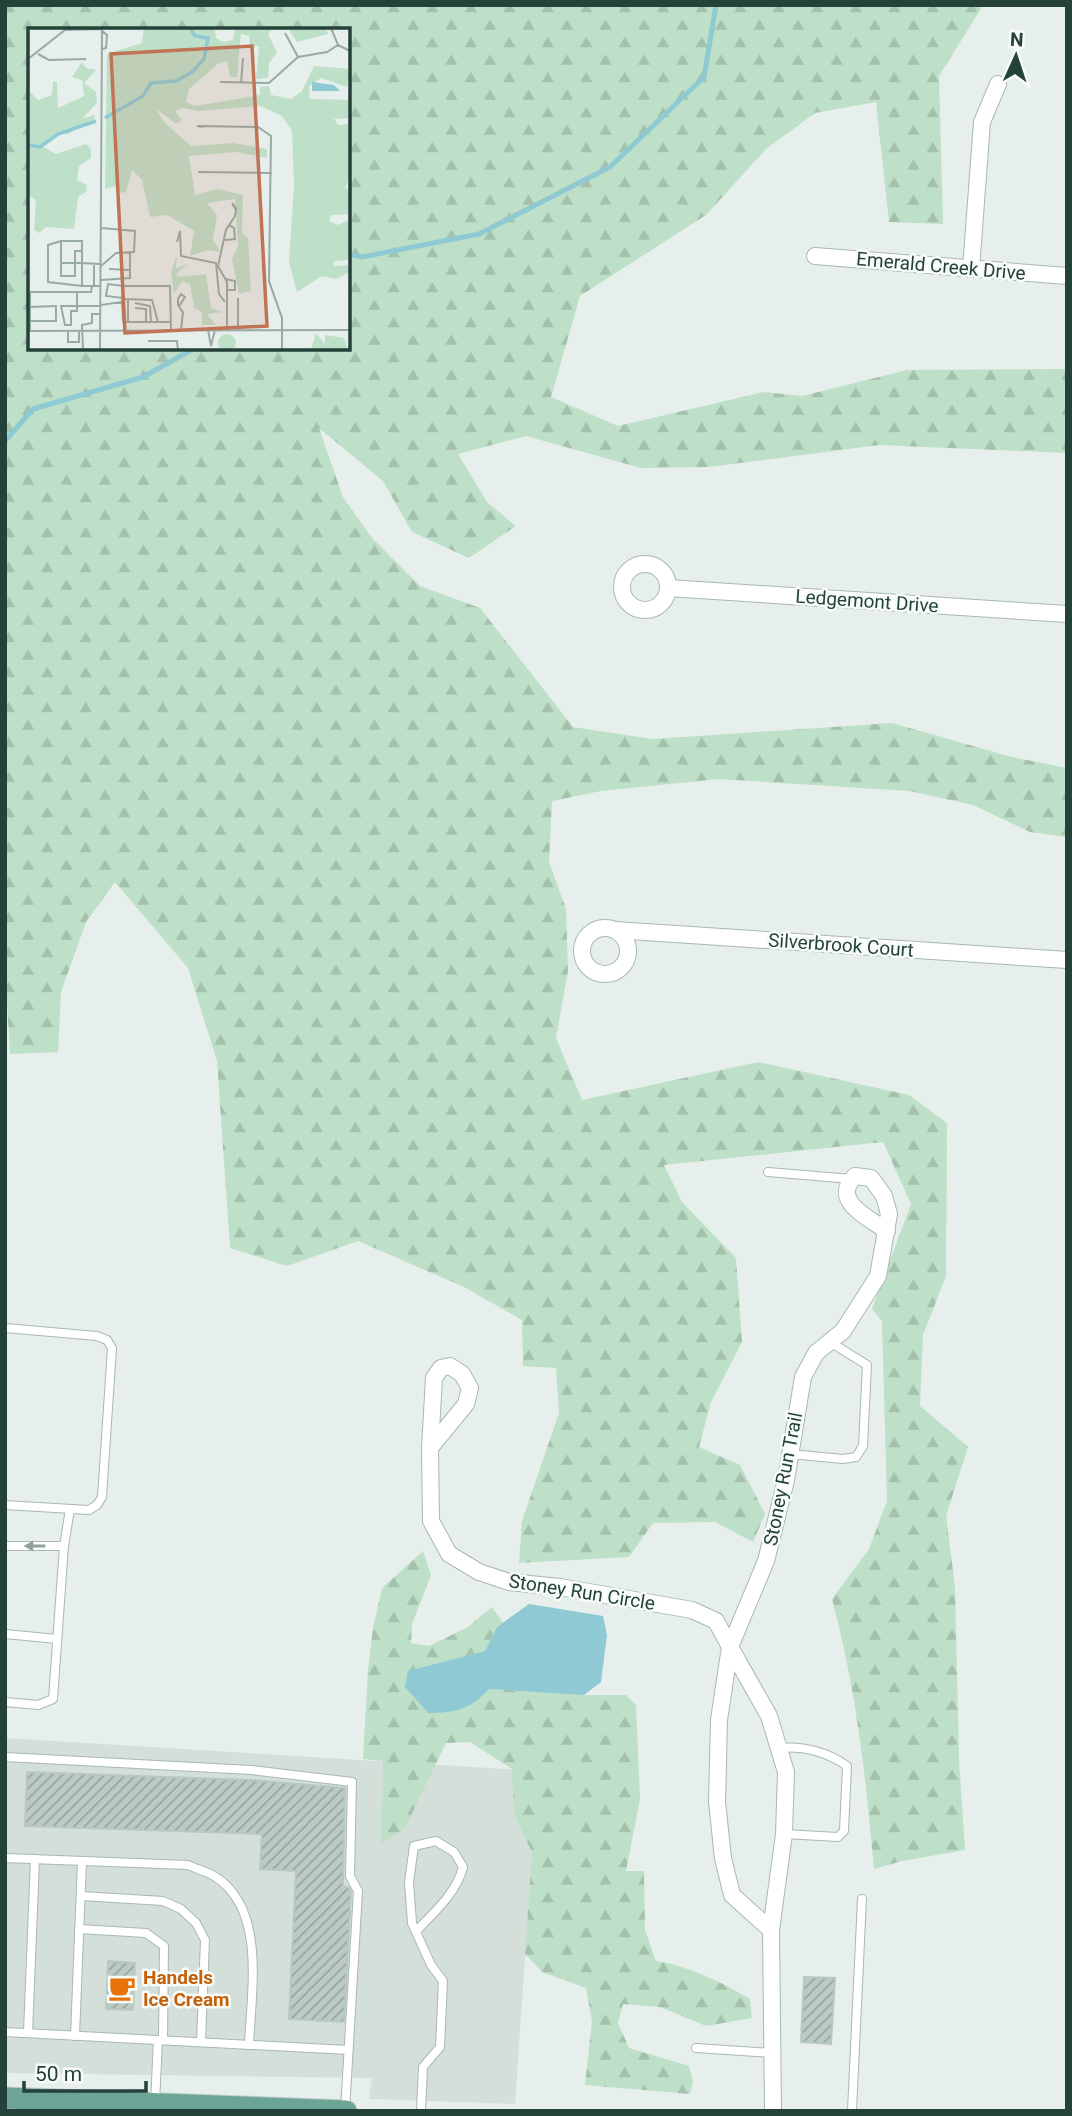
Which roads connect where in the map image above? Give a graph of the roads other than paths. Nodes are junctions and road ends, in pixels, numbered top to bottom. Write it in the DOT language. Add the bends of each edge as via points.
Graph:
graph roads {
  1 [pos="998,84"];
  2 [pos="815,256"];
  3 [pos="971,269"];
  4 [pos="1067,276"];
  5 [pos="668,588"];
  6 [pos="1067,614"];
  7 [pos="615,930"];
  8 [pos="1067,960"];
  9 [pos="768,1172"];
  10 [pos="852,1179"];
  11 [pos="887,1231"];
  12 [pos="5,1328"];
  13 [pos="830,1342"];
  14 [pos="430,1448"];
  15 [pos="790,1454"];
  16 [pos="5,1505"];
  17 [pos="70,1509"];
  18 [pos="5,1546"];
  19 [pos="64,1546"];
  20 [pos="5,1634"];
  21 [pos="57,1639"];
  22 [pos="730,1647"];
  23 [pos="5,1702"];
  24 [pos="779,1748"];
  25 [pos="5,1758"];
  26 [pos="784,1834"];
  27 [pos="5,1858"];
  28 [pos="35,1859"];
  29 [pos="82,1861"];
  30 [pos="81,1896"];
  31 [pos="862,1899"];
  32 [pos="79,1929"];
  33 [pos="771,1930"];
  34 [pos="416,1931"];
  35 [pos="5,2032"];
  36 [pos="28,2033"];
  37 [pos="75,2036"];
  38 [pos="160,2040"];
  39 [pos="201,2042"];
  40 [pos="249,2045"];
  41 [pos="696,2048"];
  42 [pos="348,2050"];
  43 [pos="772,2053"];
  44 [pos="18,2103"];
  45 [pos="168,2106"];
  46 [pos="345,2111"];
  47 [pos="421,2111"];
  48 [pos="773,2111"];
  49 [pos="852,2111"];
  1 -- 3 [label="street" via="982,122"];
  2 -- 3 [label="street, Emerald Creek Drive"];
  3 -- 4 [label="street, Emerald Creek Drive"];
  5 -- 6 [label="street, Ledgemont Drive"];
  7 -- 8 [label="street, Silverbrook Court"];
  9 -- 10 [label="lane"];
  10 -- 11 [label="street" via="846,1193 850,1205"];
  10 -- 11 [label="street, Stoney Run Trail" via="871,1178 884,1196"];
  11 -- 13 [label="street, Stoney Run Trail" via="878,1276 843,1332"];
  12 -- 17 [label="lane" via="97,1336 111,1348 102,1497 89,1510"];
  13 -- 15 [label="street, Stoney Run Trail" via="816,1353 803,1377"];
  13 -- 15 [label="lane" via="867,1365 863,1446 856,1457 843,1459"];
  14 -- 22 [label="street, Stoney Run Circle" via="431,1521 449,1554 479,1572 509,1582 692,1610 716,1621"];
  15 -- 22 [label="street, Stoney Run Trail" via="766,1561"];
  16 -- 17 [label="lane"];
  17 -- 19 [label="lane"];
  19 -- 18 [label="lane, one-way"];
  19 -- 21 [label="lane"];
  20 -- 21 [label="lane"];
  21 -- 23 [label="lane" via="53,1699 38,1705"];
  22 -- 24 [label="street" via="769,1716"];
  22 -- 33 [label="street, Stoney Run Trail" via="719,1720 717,1802 723,1858 732,1895"];
  24 -- 26 [label="street" via="786,1772"];
  24 -- 26 [label="lane" via="795,1746 833,1756 847,1766 844,1831 838,1837"];
  25 -- 42 [label="lane" via="251,1770 352,1782 350,1876 358,1891"];
  26 -- 33 [label="street"];
  27 -- 28 [label="lane"];
  28 -- 29 [label="lane"];
  28 -- 36 [label="lane"];
  29 -- 30 [label="lane"];
  29 -- 40 [label="lane" via="188,1866 214,1875 233,1893 252,1940"];
  30 -- 32 [label="lane"];
  30 -- 39 [label="lane" via="163,1901 197,1923 205,1940"];
  31 -- 49 [label="lane"];
  32 -- 37 [label="lane"];
  32 -- 38 [label="lane" via="146,1933 164,1946"];
  33 -- 43 [label="street"];
  34 -- 34 [label="lane" via="409,1882 414,1846 436,1841 454,1852 463,1867 460,1879"];
  34 -- 47 [label="lane" via="443,1981 440,2047 423,2067"];
  35 -- 36 [label="lane"];
  36 -- 37 [label="lane"];
  37 -- 38 [label="lane"];
  38 -- 39 [label="lane"];
  38 -- 45 [label="lane"];
  39 -- 40 [label="lane"];
  40 -- 42 [label="lane"];
  41 -- 43 [label="lane"];
  42 -- 46 [label="lane"];
  43 -- 48 [label="street"];
  44 -- 45 [label="main road"];
  45 -- 46 [label="main road"];
}
